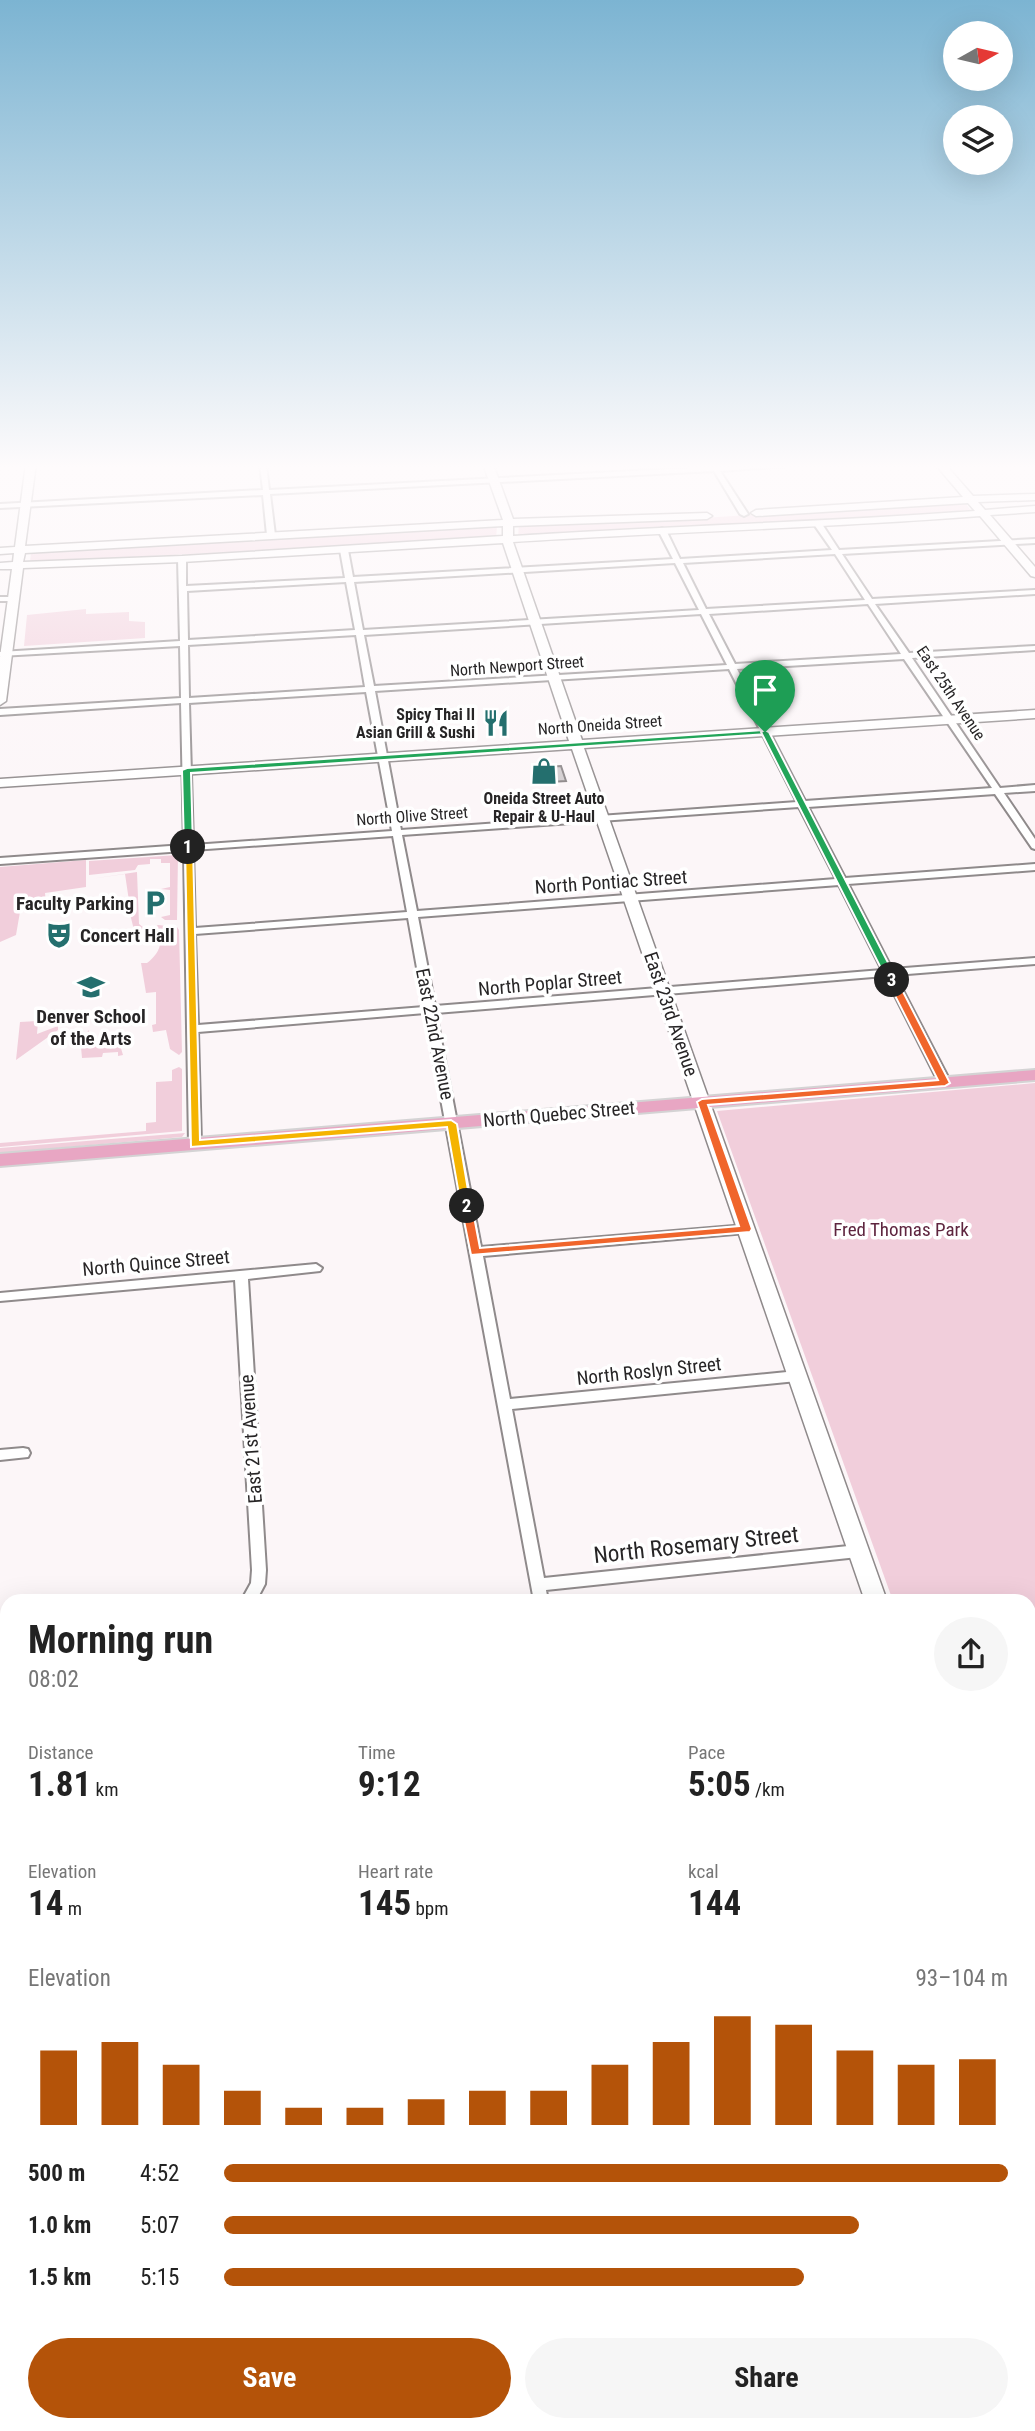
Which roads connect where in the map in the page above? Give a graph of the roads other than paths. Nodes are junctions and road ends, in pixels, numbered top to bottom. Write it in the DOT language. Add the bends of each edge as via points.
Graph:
graph roads {
  1 [pos="17,577"];
  2 [pos="182,577"];
  3 [pos="378,577"];
  4 [pos="519,577"];
  5 [pos="685,577"];
  6 [pos="853,577"];
  7 [pos="349,579"];
  8 [pos="182,589"];
  9 [pos="1035,592"];
  10 [pos="0,599"];
  11 [pos="14,599"];
  12 [pos="870,603"];
  13 [pos="703,612"];
  14 [pos="534,622"];
  15 [pos="359,632"];
  16 [pos="183,643"];
  17 [pos="1035,648"];
  18 [pos="3,654"];
  19 [pos="906,656"];
  20 [pos="732,667"];
  21 [pos="553,678"];
  22 [pos="370,689"];
  23 [pos="0,701"];
  24 [pos="185,701"];
  25 [pos="0,712"];
  26 [pos="1035,714"];
  27 [pos="950,720"];
  28 [pos="765,732"];
  29 [pos="577,744"];
  30 [pos="383,757"];
  31 [pos="187,770"];
  32 [pos="0,783"];
  33 [pos="1035,788"];
  34 [pos="998,791"];
  35 [pos="802,805"];
  36 [pos="603,819"];
  37 [pos="397,833"];
  38 [pos="1035,846"];
  39 [pos="188,848"];
  40 [pos="0,861"];
  41 [pos="1035,867"];
  42 [pos="842,882"];
  43 [pos="631,898"];
  44 [pos="412,914"];
  45 [pos="190,931"];
  46 [pos="1035,961"];
  47 [pos="888,973"];
  48 [pos="663,991"];
  49 [pos="430,1010"];
  50 [pos="192,1029"];
  51 [pos="1035,1075"];
  52 [pos="945,1083"];
  53 [pos="702,1102"];
  54 [pos="451,1124"];
  55 [pos="195,1144"];
  56 [pos="0,1160"];
  57 [pos="746,1229"];
  58 [pos="475,1252"];
  59 [pos="316,1268"];
  60 [pos="241,1275"];
  61 [pos="0,1297"];
  62 [pos="797,1376"];
  63 [pos="504,1405"];
  64 [pos="23,1453"];
  65 [pos="0,1455"];
  66 [pos="859,1550"];
  67 [pos="538,1585"];
  68 [pos="252,1594"];
  69 [pos="540,1594"];
  70 [pos="874,1594"];
  1 -- 11 [label="street"];
  2 -- 8 [label="street"];
  3 -- 7 [label="street"];
  4 -- 14 [label="street, East 23rd Avenue"];
  5 -- 13 [label="street"];
  6 -- 12 [label="street, East 25th Avenue"];
  7 -- 8 [label="street"];
  7 -- 15 [label="street, East 22nd Avenue"];
  8 -- 16 [label="street"];
  9 -- 12 [label="street"];
  10 -- 11 [label="street"];
  11 -- 18 [label="street"];
  12 -- 13 [label="street"];
  12 -- 19 [label="street, East 25th Avenue"];
  13 -- 14 [label="street"];
  13 -- 20 [label="street"];
  14 -- 15 [label="street"];
  14 -- 21 [label="street, East 23rd Avenue"];
  15 -- 16 [label="street"];
  15 -- 22 [label="street, East 22nd Avenue"];
  16 -- 18 [label="street"];
  16 -- 24 [label="street"];
  17 -- 19 [label="street, North Newport Street"];
  18 -- 23 [label="street"];
  19 -- 20 [label="street, North Newport Street"];
  19 -- 27 [label="street, East 25th Avenue"];
  20 -- 21 [label="street, North Newport Street"];
  20 -- 28 [label="street"];
  21 -- 22 [label="street, North Newport Street"];
  21 -- 29 [label="street, East 23rd Avenue"];
  22 -- 24 [label="street, North Newport Street"];
  22 -- 30 [label="street, East 22nd Avenue"];
  24 -- 25 [label="street, North Newport Street"];
  24 -- 31 [label="street"];
  26 -- 27 [label="street, North Oneida Street"];
  27 -- 28 [label="street, North Oneida Street"];
  27 -- 34 [label="street, East 25th Avenue"];
  28 -- 29 [label="street, North Oneida Street"];
  28 -- 35 [label="street"];
  29 -- 30 [label="street, North Oneida Street"];
  29 -- 36 [label="street, East 23rd Avenue"];
  30 -- 31 [label="street, North Oneida Street"];
  30 -- 37 [label="street, East 22nd Avenue"];
  31 -- 32 [label="street, North Oneida Street"];
  31 -- 39 [label="street"];
  33 -- 34 [label="street, North Olive Street"];
  34 -- 35 [label="street, North Olive Street"];
  34 -- 38 [label="street, East 25th Avenue"];
  35 -- 36 [label="street, North Olive Street"];
  35 -- 42 [label="street"];
  36 -- 37 [label="street, North Olive Street"];
  36 -- 43 [label="street, East 23rd Avenue"];
  37 -- 39 [label="street, North Olive Street"];
  37 -- 44 [label="street, East 22nd Avenue"];
  39 -- 40 [label="street, North Olive Street"];
  39 -- 45 [label="street"];
  41 -- 42 [label="street, North Pontiac Street"];
  42 -- 43 [label="street, North Pontiac Street"];
  42 -- 47 [label="street"];
  43 -- 44 [label="street, North Pontiac Street"];
  43 -- 48 [label="street, East 23rd Avenue"];
  44 -- 45 [label="street, North Pontiac Street"];
  44 -- 49 [label="street, East 22nd Avenue"];
  45 -- 50 [label="street"];
  46 -- 47 [label="street, North Poplar Street"];
  47 -- 48 [label="street, North Poplar Street"];
  47 -- 52 [label="street"];
  48 -- 49 [label="street, North Poplar Street"];
  48 -- 53 [label="street, East 23rd Avenue"];
  49 -- 50 [label="street, North Poplar Street"];
  49 -- 54 [label="street, East 22nd Avenue"];
  50 -- 55 [label="street"];
  51 -- 52 [label="main road, North Quebec Street"];
  52 -- 53 [label="main road, North Quebec Street"];
  53 -- 54 [label="main road, North Quebec Street"];
  53 -- 57 [label="street, East 23rd Avenue"];
  54 -- 55 [label="main road, North Quebec Street"];
  54 -- 58 [label="street, East 22nd Avenue"];
  55 -- 56 [label="main road, North Quebec Street"];
  57 -- 58 [label="street"];
  57 -- 62 [label="street, East 23rd Avenue"];
  58 -- 63 [label="street, East 22nd Avenue"];
  59 -- 60 [label="street, North Quince Street"];
  60 -- 61 [label="street, North Quince Street"];
  60 -- 68 [label="street, East 21st Avenue" via="259,1570"];
  62 -- 63 [label="street, North Roslyn Street"];
  62 -- 66 [label="street, East 23rd Avenue"];
  63 -- 67 [label="street, East 22nd Avenue"];
  64 -- 65 [label="street"];
  66 -- 67 [label="street, North Rosemary Street"];
  66 -- 70 [label="street, East 23rd Avenue"];
  67 -- 69 [label="street, East 22nd Avenue"];
}
